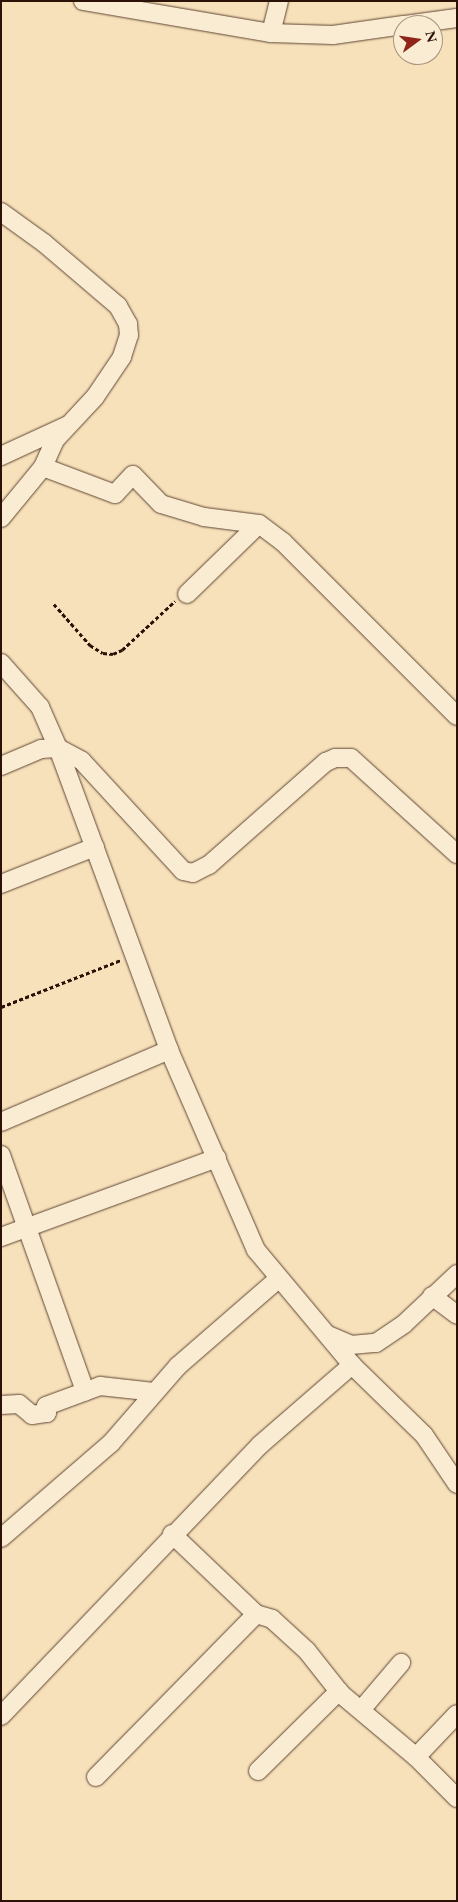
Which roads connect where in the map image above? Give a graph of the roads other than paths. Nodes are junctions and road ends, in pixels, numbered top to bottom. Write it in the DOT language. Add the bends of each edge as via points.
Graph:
graph roads {
  1 [pos="83,1"];
  2 [pos="279,1"];
  3 [pos="457,18"];
  4 [pos="443,20"];
  5 [pos="393,26"];
  6 [pos="271,33"];
  7 [pos="1,212"];
  8 [pos="69,426"];
  9 [pos="1,456"];
  10 [pos="44,466"];
  11 [pos="1,518"];
  12 [pos="258,524"];
  13 [pos="187,594"];
  14 [pos="1,663"];
  15 [pos="457,716"];
  16 [pos="58,748"];
  17 [pos="1,766"];
  18 [pos="95,847"];
  19 [pos="457,854"];
  20 [pos="1,884"];
  21 [pos="169,1050"];
  22 [pos="1,1122"];
  23 [pos="1,1156"];
  24 [pos="217,1158"];
  25 [pos="27,1228"];
  26 [pos="1,1237"];
  27 [pos="457,1274"];
  28 [pos="278,1280"];
  29 [pos="432,1296"];
  30 [pos="457,1314"];
  31 [pos="323,1332"];
  32 [pos="352,1365"];
  33 [pos="85,1391"];
  34 [pos="154,1392"];
  35 [pos="1,1406"];
  36 [pos="457,1484"];
  37 [pos="172,1534"];
  38 [pos="1,1538"];
  39 [pos="256,1614"];
  40 [pos="401,1663"];
  41 [pos="339,1691"];
  42 [pos="361,1710"];
  43 [pos="457,1714"];
  44 [pos="1,1716"];
  45 [pos="416,1757"];
  46 [pos="258,1771"];
  47 [pos="96,1776"];
  48 [pos="457,1798"];
  1 -- 6 [label="street"];
  2 -- 6 [label="street"];
  3 -- 4 [label="street"];
  5 -- 6 [label="street" via="333,34"];
  7 -- 8 [label="street" via="44,243 118,306 128,324 128,347 85,411"];
  8 -- 9 [label="street"];
  8 -- 10 [label="street" via="49,450"];
  10 -- 11 [label="street"];
  10 -- 12 [label="street" via="115,494 133,475 161,504 204,517"];
  12 -- 13 [label="street"];
  12 -- 15 [label="street" via="283,542"];
  14 -- 16 [label="street" via="40,707"];
  16 -- 17 [label="street" via="41,749"];
  16 -- 18 [label="street"];
  16 -- 19 [label="street" via="82,761 160,840 183,871 193,873 209,865 252,823 326,762 343,757 351,758 370,772"];
  18 -- 20 [label="street"];
  18 -- 21 [label="street"];
  21 -- 22 [label="street"];
  21 -- 24 [label="street"];
  23 -- 25 [label="street"];
  24 -- 25 [label="street"];
  24 -- 28 [label="street" via="256,1250"];
  25 -- 26 [label="street"];
  25 -- 33 [label="street"];
  27 -- 29 [label="street"];
  28 -- 31 [label="street"];
  28 -- 34 [label="street" via="220,1326"];
  29 -- 30 [label="street"];
  29 -- 31 [label="street" via="404,1324 376,1343 351,1345"];
  31 -- 32 [label="street"];
  32 -- 36 [label="street" via="424,1435"];
  32 -- 37 [label="street" via="260,1445"];
  33 -- 34 [label="street" via="100,1386"];
  33 -- 35 [label="street" via="46,1406 47,1413 32,1415 19,1404"];
  34 -- 38 [label="street" via="138,1416 111,1443"];
  37 -- 39 [label="street"];
  37 -- 44 [label="street"];
  39 -- 41 [label="street" via="272,1620 306,1651"];
  39 -- 47 [label="street"];
  40 -- 42 [label="street"];
  41 -- 42 [label="street"];
  41 -- 46 [label="street"];
  42 -- 45 [label="street"];
  43 -- 45 [label="street"];
  45 -- 48 [label="street"];
}
